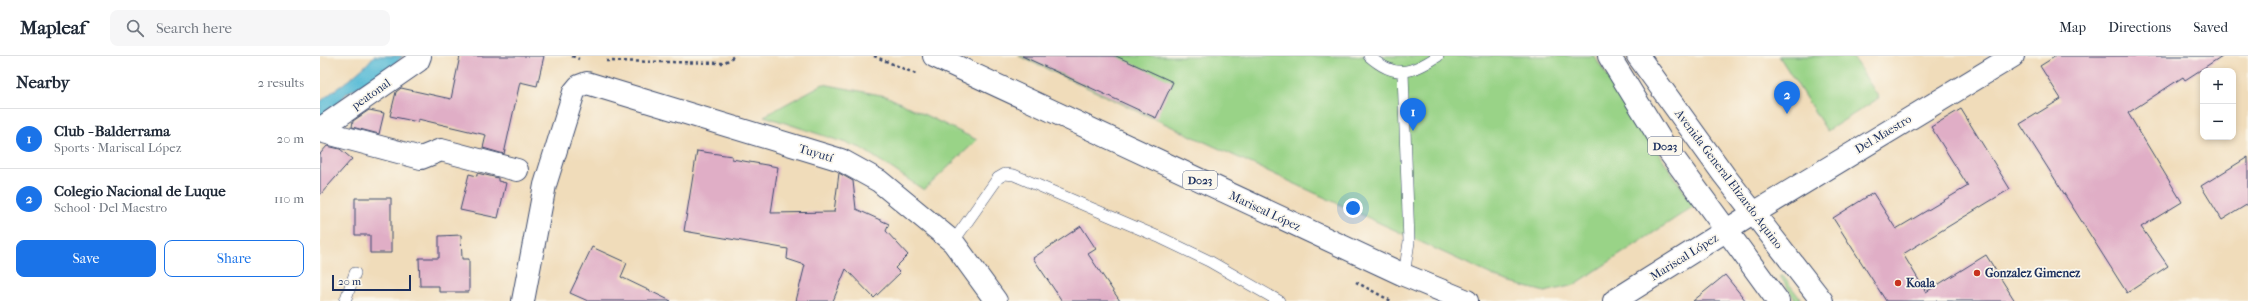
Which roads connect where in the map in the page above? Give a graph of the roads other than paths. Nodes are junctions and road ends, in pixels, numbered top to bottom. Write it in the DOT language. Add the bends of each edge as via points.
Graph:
graph roads {
  1 [pos="420,56"];
  2 [pos="934,56"];
  3 [pos="1369,56"];
  4 [pos="1438,56"];
  5 [pos="1609,56"];
  6 [pos="1638,56"];
  7 [pos="2013,56"];
  8 [pos="1403,73"];
  9 [pos="320,130"];
  10 [pos="517,170"];
  11 [pos="1754,213"];
  12 [pos="1727,231"];
  13 [pos="953,242"];
  14 [pos="355,273"];
  15 [pos="1404,275"];
  16 [pos="345,301"];
  17 [pos="523,301"];
  18 [pos="996,301"];
  19 [pos="1279,301"];
  20 [pos="1467,301"];
  21 [pos="1614,301"];
  22 [pos="1778,301"];
  23 [pos="1822,301"];
  1 -- 9 [label="main road, peatonal" via="418,61"];
  2 -- 15 [label="main road, Mariscal López / D023"];
  3 -- 8 [label="lane" via="1380,65"];
  4 -- 8 [label="lane" via="1420,68"];
  5 -- 12 [label="main road, D023" via="1662,142"];
  6 -- 11 [label="main road, Avenida General Elizardo Aquino / D023" via="1724,176"];
  7 -- 11 [label="main road, Del Maestro"];
  8 -- 15 [label="lane" via="1409,242"];
  9 -- 10 [label="main road" via="421,158 441,150"];
  11 -- 12 [label="main road, Mariscal López"];
  11 -- 23 [label="main road, Avenida General Elizardo Aquino / D023"];
  12 -- 21 [label="main road, Mariscal López"];
  12 -- 22 [label="main road, D023"];
  13 -- 17 [label="main road, Tuyutí" via="879,181 841,160 587,83 578,86 574,92 545,185"];
  13 -- 18 [label="main road, Tuyutí"];
  13 -- 19 [label="lane" via="998,178 1005,174 1014,175 1161,238 1209,261"];
  14 -- 16 [label="lane"];
  15 -- 20 [label="main road, Mariscal López / D023"];
}
